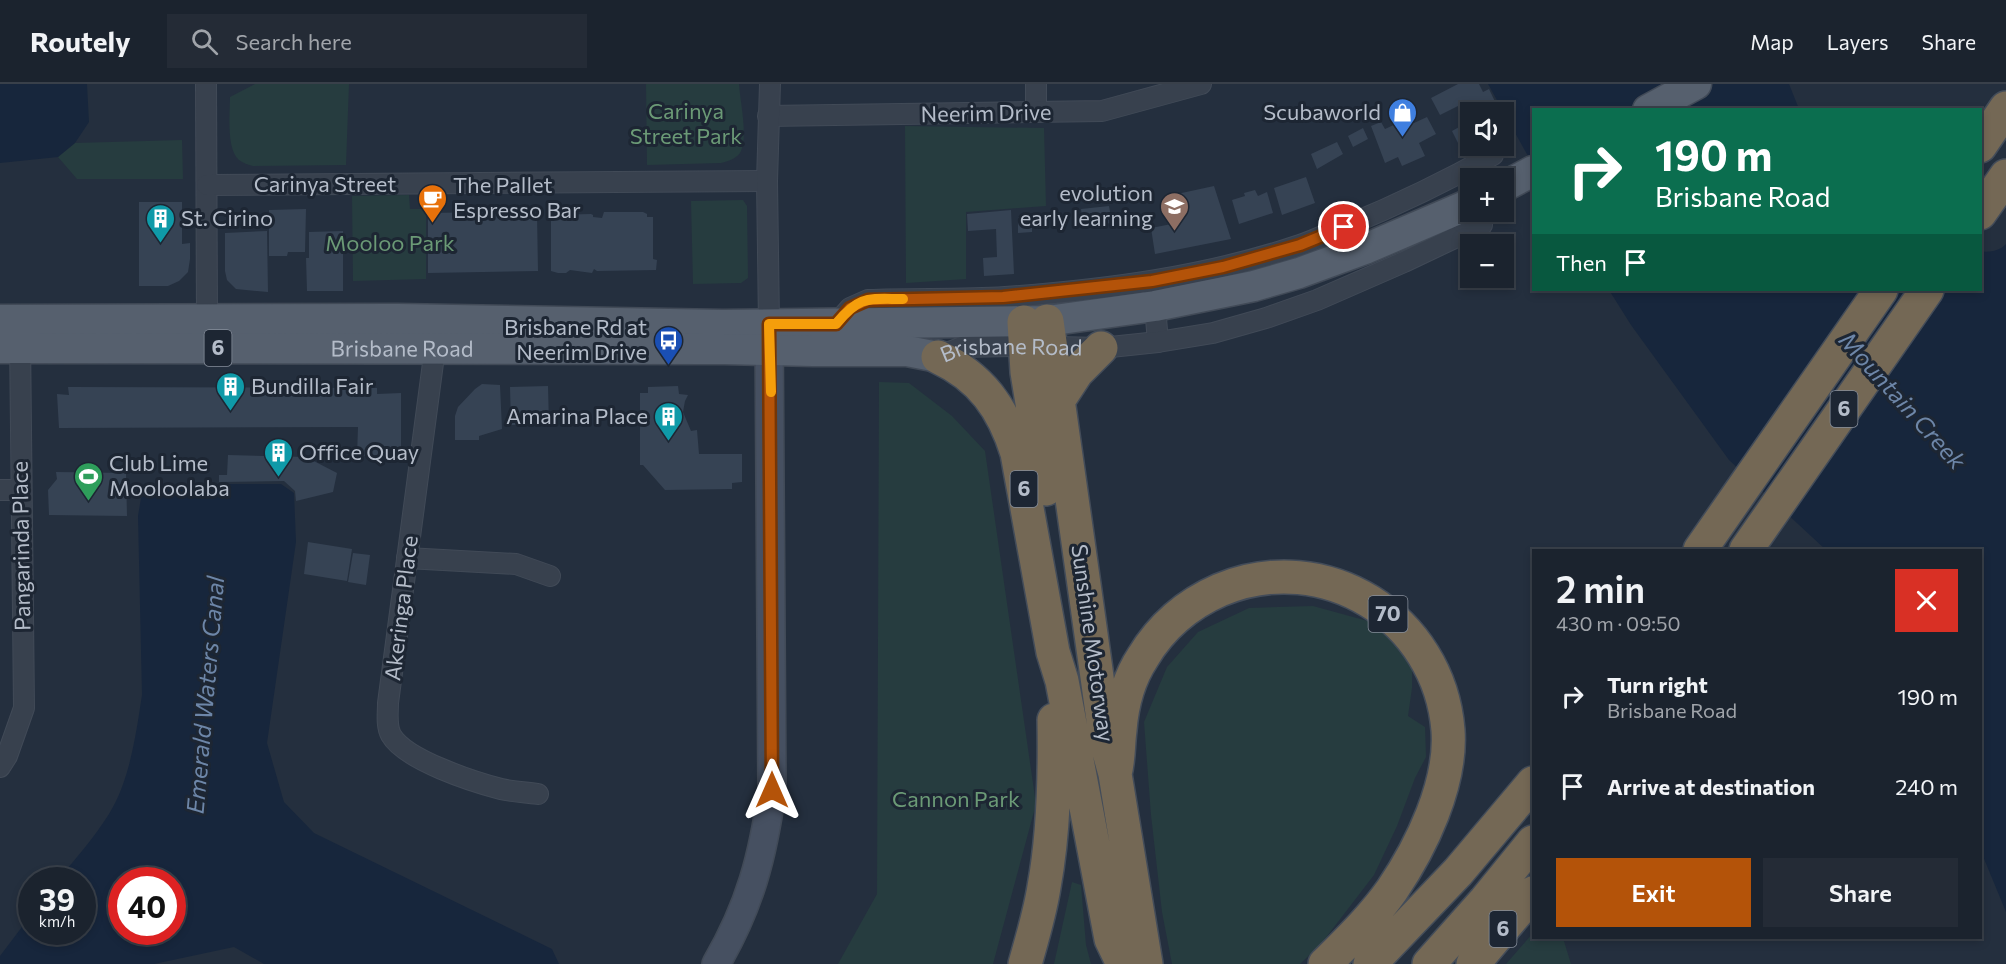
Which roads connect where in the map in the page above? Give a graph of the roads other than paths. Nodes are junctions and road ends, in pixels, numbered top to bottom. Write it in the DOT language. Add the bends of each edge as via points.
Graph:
graph roads {
  1 [pos="206,84"];
  2 [pos="770,84"];
  3 [pos="1036,84"];
  4 [pos="1201,84"];
  5 [pos="1696,84"];
  6 [pos="1652,108"];
  7 [pos="2006,108"];
  8 [pos="1036,112"];
  9 [pos="768,116"];
  10 [pos="1982,143"];
  11 [pos="1491,156"];
  12 [pos="2006,176"];
  13 [pos="766,181"];
  14 [pos="207,185"];
  15 [pos="1982,210"];
  16 [pos="1460,219"];
  17 [pos="1462,222"];
  18 [pos="1254,286"];
  19 [pos="1880,291"];
  20 [pos="1926,291"];
  21 [pos="1154,293"];
  22 [pos="1266,318"];
  23 [pos="207,320"];
  24 [pos="836,324"];
  25 [pos="10,334"];
  26 [pos="435,334"];
  27 [pos="1036,334"];
  28 [pos="770,337"];
  29 [pos="1158,342"];
  30 [pos="1101,348"];
  31 [pos="939,357"];
  32 [pos="1058,401"];
  33 [pos="0,490"];
  34 [pos="21,490"];
  35 [pos="1754,540"];
  36 [pos="1701,549"];
  37 [pos="407,558"];
  38 [pos="550,576"];
  39 [pos="1053,652"];
  40 [pos="0,767"];
  41 [pos="1115,774"];
  42 [pos="1532,784"];
  43 [pos="538,794"];
  44 [pos="1532,844"];
  45 [pos="1532,894"];
  46 [pos="716,964"];
  47 [pos="1025,964"];
  48 [pos="1124,964"];
  49 [pos="1146,964"];
  50 [pos="1325,964"];
  51 [pos="1370,964"];
  52 [pos="1429,964"];
  53 [pos="1473,964"];
  1 -- 14 [label="street"];
  2 -- 9 [label="street"];
  3 -- 8 [label="street"];
  4 -- 8 [label="street, Neerim Drive" via="1102,111"];
  5 -- 6 [label="main road"];
  7 -- 10 [label="highway"];
  8 -- 9 [label="street, Neerim Drive"];
  9 -- 13 [label="street"];
  11 -- 21 [label="street, Brisbane Road" via="1388,209 1300,245 1223,267"];
  12 -- 15 [label="highway"];
  13 -- 14 [label="street, Carinya Street"];
  13 -- 28 [label="street"];
  14 -- 23 [label="street"];
  16 -- 18 [label="main road, Brisbane Road / 6"];
  17 -- 22 [label="street, Brisbane Road" via="1358,283"];
  18 -- 21 [label="main road, Brisbane Road / 6"];
  18 -- 22 [label="street"];
  19 -- 36 [label="highway"];
  20 -- 35 [label="highway, 6"];
  21 -- 24 [label="street, Brisbane Road" via="868,300 850,308"];
  21 -- 27 [label="main road, Brisbane Road / 6"];
  21 -- 29 [label="street"];
  22 -- 29 [label="street, Brisbane Road" via="1213,333"];
  23 -- 25 [label="main road, Brisbane Road / 6"];
  23 -- 26 [label="main road, Brisbane Road / 6"];
  24 -- 27 [label="main road, Brisbane Road / 6"];
  24 -- 28 [label="main road, Brisbane Road / 6"];
  25 -- 26 [label="main road, Brisbane Road / 6"];
  25 -- 34 [label="street, Pangarinda Place"];
  26 -- 28 [label="main road, Brisbane Road / 6"];
  26 -- 37 [label="street, Akeringa Place"];
  27 -- 30 [label="street, Brisbane Road"];
  27 -- 31 [label="street, Brisbane Road" via="962,347"];
  27 -- 32 [label="highway, Sunshine Motorway"];
  27 -- 48 [label="highway, Sunshine Motorway" via="1027,372"];
  28 -- 31 [label="main road, Brisbane Road / 6"];
  28 -- 46 [label="street" via="772,790 762,854 751,891"];
  29 -- 30 [label="street, Brisbane Road"];
  30 -- 32 [label="highway" via="1077,372"];
  31 -- 39 [label="highway, 6" via="978,382 998,408 1013,438"];
  32 -- 41 [label="highway, Sunshine Motorway" via="1106,741"];
  33 -- 34 [label="street"];
  34 -- 40 [label="street, Pangarinda Place" via="24,708"];
  37 -- 38 [label="street" via="516,564"];
  37 -- 43 [label="street, Akeringa Place" via="388,703 390,733 404,749 448,772 504,789"];
  39 -- 47 [label="highway" via="1053,809 1044,887"];
  39 -- 48 [label="highway, 6" via="1062,681 1111,939"];
  41 -- 49 [label="highway, Sunshine Motorway / 70"];
  41 -- 50 [label="highway, 70" via="1123,709 1142,658 1173,620 1208,596 1253,580 1299,577 1351,591 1392,617 1409,634 1433,673 1447,722 1447,759 1440,792 1407,865 1371,916"];
  42 -- 51 [label="highway" via="1458,872"];
  44 -- 52 [label="highway"];
  45 -- 53 [label="highway, 6"];
}
